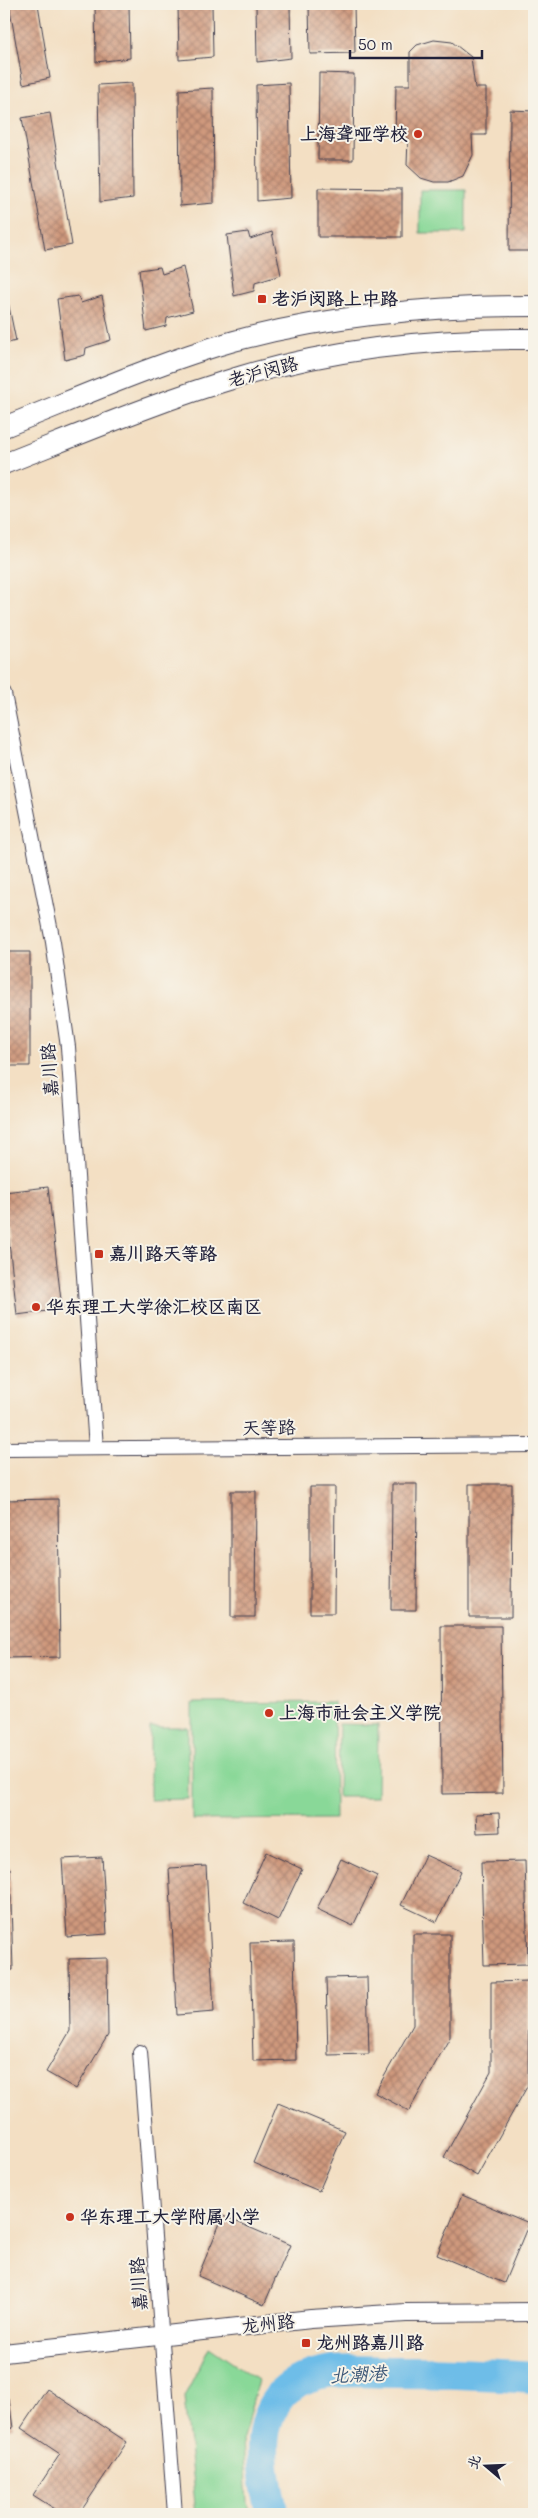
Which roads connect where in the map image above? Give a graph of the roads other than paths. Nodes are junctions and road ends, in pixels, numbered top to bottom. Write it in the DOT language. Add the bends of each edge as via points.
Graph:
graph roads {
  1 [pos="534,306"];
  2 [pos="534,339"];
  3 [pos="4,427"];
  4 [pos="4,464"];
  5 [pos="4,694"];
  6 [pos="534,1445"];
  7 [pos="96,1448"];
  8 [pos="4,1450"];
  9 [pos="140,2052"];
  10 [pos="534,2312"];
  11 [pos="161,2336"];
  12 [pos="4,2353"];
  13 [pos="175,2514"];
  1 -- 3 [label="main road, 老沪闵路" via="409,310 275,331 148,371"];
  2 -- 4 [label="main road, 老沪闵路" via="496,338 411,344 325,356 243,376 160,403"];
  5 -- 7 [label="street, 嘉川路" via="62,994"];
  6 -- 7 [label="street, 天等路"];
  7 -- 8 [label="street, 天等路"];
  9 -- 11 [label="street, 嘉川路"];
  10 -- 11 [label="street, 龙州路" via="360,2316"];
  11 -- 12 [label="street, 龙州路"];
  11 -- 13 [label="street, 嘉川路"];
}
